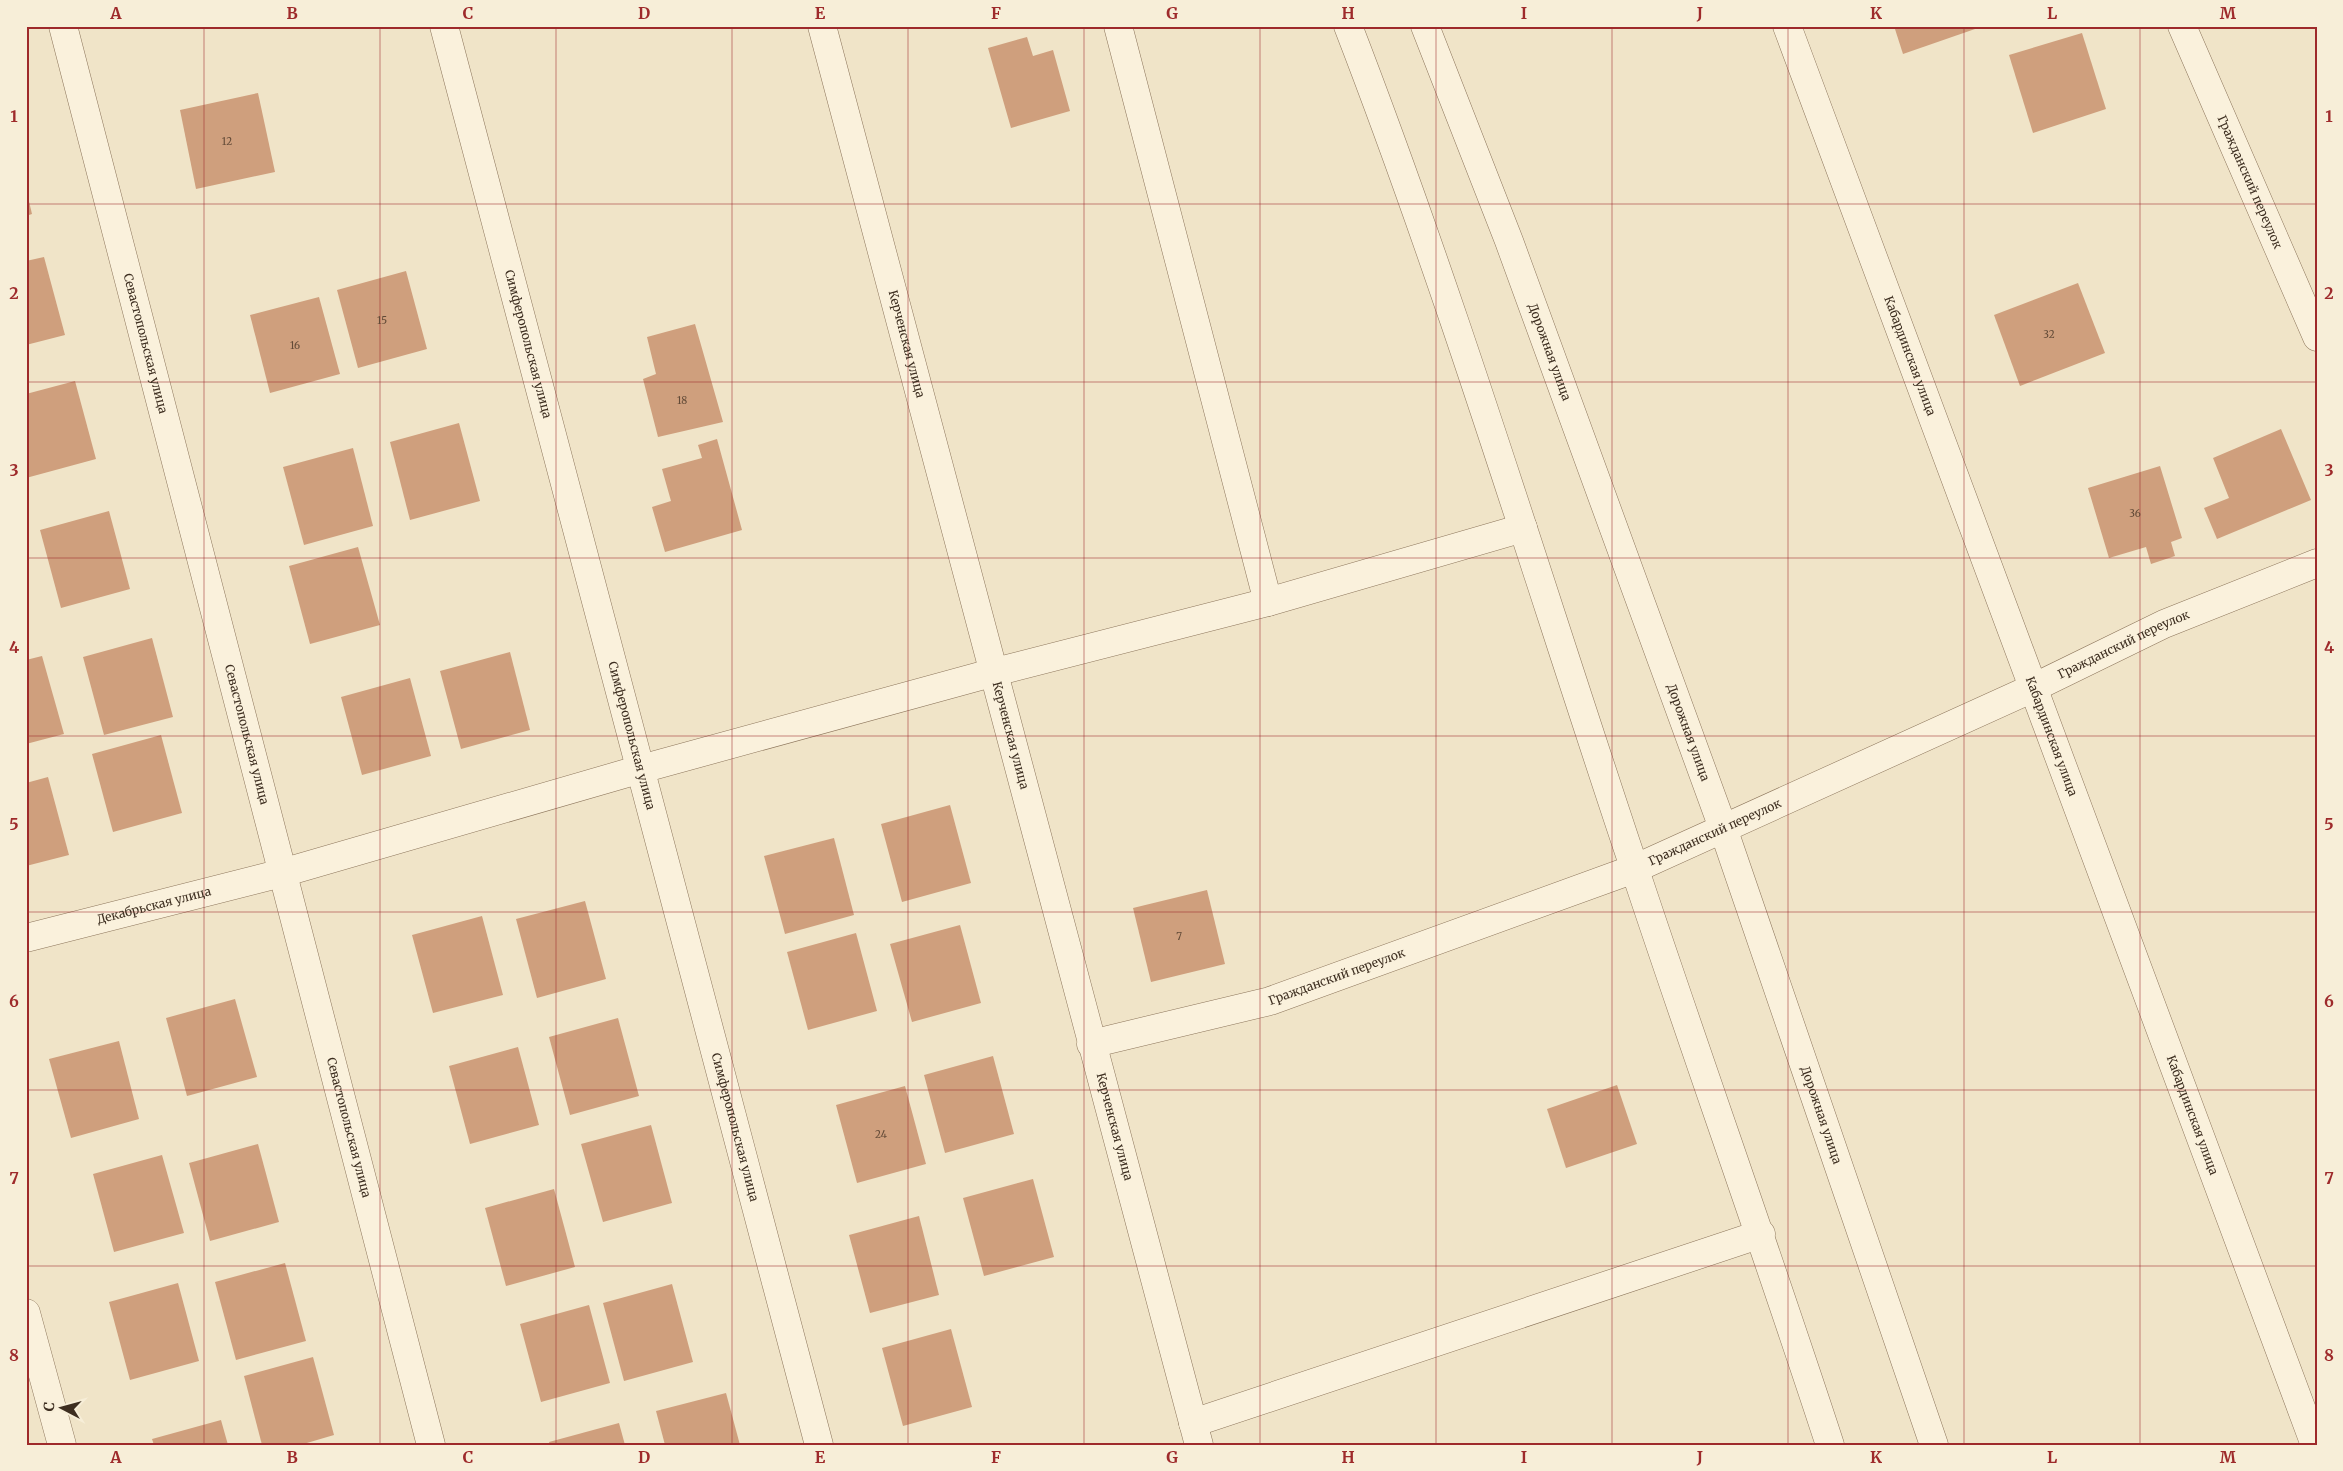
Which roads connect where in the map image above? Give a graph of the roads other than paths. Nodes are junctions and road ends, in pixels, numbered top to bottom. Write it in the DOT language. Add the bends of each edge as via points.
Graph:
graph roads {
  1 [pos="63,26"];
  2 [pos="444,26"];
  3 [pos="822,26"];
  4 [pos="1118,26"];
  5 [pos="1348,26"];
  6 [pos="1425,26"];
  7 [pos="1787,26"];
  8 [pos="2182,26"];
  9 [pos="2317,337"];
  10 [pos="1523,528"];
  11 [pos="2317,563"];
  12 [pos="1268,602"];
  13 [pos="995,672"];
  14 [pos="2033,688"];
  15 [pos="640,769"];
  16 [pos="1723,828"];
  17 [pos="1634,869"];
  18 [pos="282,874"];
  19 [pos="26,938"];
  20 [pos="1091,1044"];
  21 [pos="1761,1234"];
  22 [pos="26,1313"];
  23 [pos="1196,1434"];
  24 [pos="62,1445"];
  25 [pos="430,1445"];
  26 [pos="819,1445"];
  27 [pos="1830,1445"];
  28 [pos="1934,1445"];
  29 [pos="2315,1445"];
  1 -- 18 [label="street, Севастопольская улица"];
  2 -- 15 [label="street, Симферопольская улица"];
  3 -- 13 [label="street, Керченская улица"];
  4 -- 12 [label="street"];
  5 -- 10 [label="street" via="1451,310"];
  6 -- 16 [label="street, Дорожная улица" via="1512,251"];
  7 -- 14 [label="street, Кабардинская улица"];
  8 -- 9 [label="street, Гражданский переулок"];
  10 -- 12 [label="street, Декабрьская улица"];
  10 -- 17 [label="street"];
  11 -- 14 [label="street, Гражданский переулок" via="2164,624"];
  12 -- 13 [label="street, Декабрьская улица"];
  13 -- 15 [label="street, Декабрьская улица"];
  13 -- 20 [label="street, Керченская улица"];
  14 -- 16 [label="street, Гражданский переулок"];
  14 -- 29 [label="street, Кабардинская улица"];
  15 -- 18 [label="street, Декабрьская улица"];
  15 -- 26 [label="street, Симферопольская улица"];
  16 -- 17 [label="street, Гражданский переулок"];
  16 -- 28 [label="street, Дорожная улица"];
  17 -- 20 [label="street, Гражданский переулок" via="1270,1001"];
  17 -- 21 [label="street"];
  18 -- 19 [label="street, Декабрьская улица"];
  18 -- 25 [label="street, Севастопольская улица"];
  20 -- 23 [label="street, Керченская улица"];
  21 -- 23 [label="street"];
  21 -- 27 [label="street"];
  22 -- 24 [label="street"];
}
